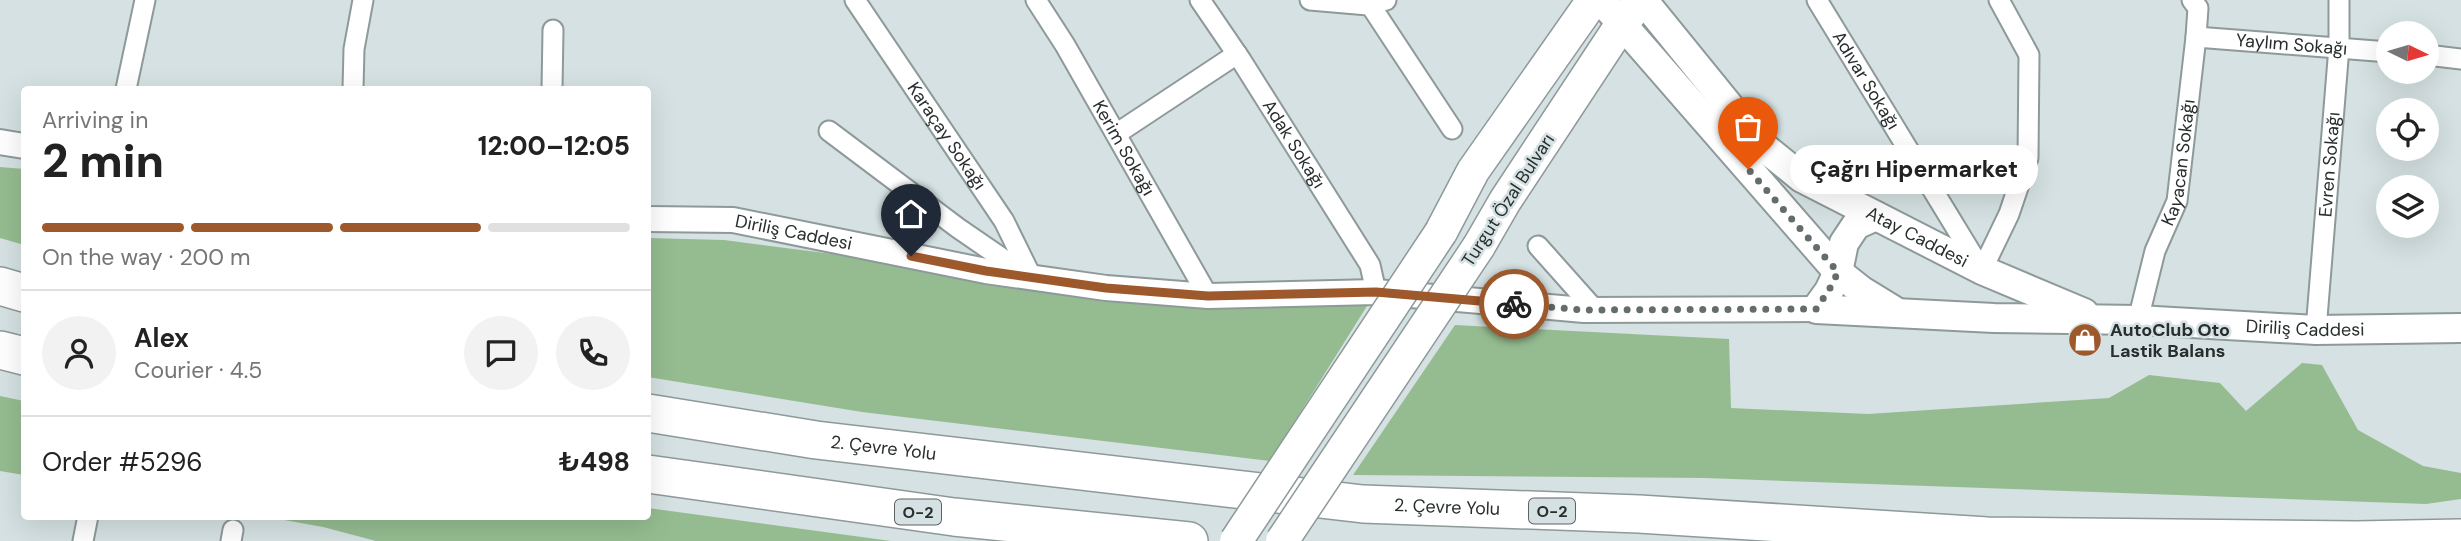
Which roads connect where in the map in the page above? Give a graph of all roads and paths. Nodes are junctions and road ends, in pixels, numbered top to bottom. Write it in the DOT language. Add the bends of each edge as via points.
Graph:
graph roads {
  1 [pos="145,0"];
  2 [pos="363,0"];
  3 [pos="855,0"];
  4 [pos="1036,0"];
  5 [pos="1200,0"];
  6 [pos="1310,0"];
  7 [pos="1593,0"];
  8 [pos="1601,0"];
  9 [pos="1642,0"];
  10 [pos="1816,0"];
  11 [pos="1999,0"];
  12 [pos="2192,0"];
  13 [pos="2339,0"];
  14 [pos="1374,2"];
  15 [pos="1622,25"];
  16 [pos="553,30"];
  17 [pos="2196,37"];
  18 [pos="2339,47"];
  19 [pos="2376,51"];
  20 [pos="1237,54"];
  21 [pos="2440,57"];
  22 [pos="2461,59"];
  23 [pos="127,86"];
  24 [pos="353,86"];
  25 [pos="552,86"];
  26 [pos="1452,129"];
  27 [pos="830,131"];
  28 [pos="1116,134"];
  29 [pos="0,142"];
  30 [pos="21,146"];
  31 [pos="1876,216"];
  32 [pos="651,219"];
  33 [pos="1538,246"];
  34 [pos="1982,270"];
  35 [pos="1838,272"];
  36 [pos="1032,278"];
  37 [pos="0,288"];
  38 [pos="1376,292"];
  39 [pos="21,293"];
  40 [pos="1208,296"];
  41 [pos="1816,309"];
  42 [pos="1595,310"];
  43 [pos="1896,312"];
  44 [pos="1965,315"];
  45 [pos="2100,320"];
  46 [pos="2138,320"];
  47 [pos="2461,328"];
  48 [pos="2316,330"];
  49 [pos="0,352"];
  50 [pos="21,356"];
  51 [pos="651,413"];
  52 [pos="651,474"];
  53 [pos="87,520"];
  54 [pos="2461,538"];
  55 [pos="83,541"];
  56 [pos="1189,541"];
  57 [pos="1236,541"];
  58 [pos="1282,541"];
  1 -- 23 [label="street"];
  2 -- 24 [label="street"];
  3 -- 36 [label="street, Karaçay Sokağı" via="1004,221"];
  4 -- 28 [label="street, Kerim Sokağı"];
  5 -- 20 [label="street, Adak Sokağı"];
  6 -- 14 [label="street"];
  7 -- 57 [label="main road, bridge" via="1473,171 1441,232"];
  8 -- 15 [label="main road"];
  9 -- 15 [label="main road, Turgut Özal Bulvarı"];
  9 -- 31 [label="main road, Atay Caddesi" via="1760,144 1802,178"];
  10 -- 34 [label="street, Adıvar Sokağı"];
  11 -- 34 [label="street" via="2029,55 2028,158 2009,214"];
  12 -- 17 [label="street, Kayacan Sokağı" via="2198,8"];
  13 -- 18 [label="street, Evren Sokağı"];
  14 -- 26 [label="street"];
  15 -- 35 [label="main road"];
  15 -- 58 [label="main road, Turgut Özal Bulvarı, bridge"];
  16 -- 25 [label="street"];
  17 -- 18 [label="street, Yaylım Sokağı"];
  17 -- 46 [label="street, Kayacan Sokağı" via="2177,201 2155,251"];
  18 -- 19 [label="street, Yaylım Sokağı"];
  18 -- 48 [label="street, Evren Sokağı"];
  20 -- 28 [label="street"];
  20 -- 38 [label="street, Adak Sokağı" via="1370,265"];
  21 -- 22 [label="street"];
  27 -- 36 [label="street"];
  28 -- 40 [label="street, Kerim Sokağı"];
  29 -- 30 [label="street"];
  31 -- 34 [label="main road, Atay Caddesi"];
  31 -- 35 [label="main road" via="1856,225 1844,243"];
  32 -- 36 [label="street, Diriliş Caddesi" via="733,220"];
  33 -- 42 [label="street"];
  34 -- 44 [label="main road" via="1979,293"];
  34 -- 45 [label="main road, Atay Caddesi"];
  35 -- 41 [label="main road"];
  35 -- 43 [label="main road"];
  36 -- 40 [label="street, Diriliş Caddesi"];
  37 -- 39 [label="highway"];
  38 -- 40 [label="street, Diriliş Caddesi"];
  38 -- 42 [label="street, Diriliş Caddesi"];
  41 -- 42 [label="street, Diriliş Caddesi"];
  41 -- 43 [label="main road, Diriliş Caddesi"];
  43 -- 44 [label="main road, Diriliş Caddesi"];
  44 -- 45 [label="main road, Diriliş Caddesi"];
  45 -- 46 [label="main road, Diriliş Caddesi"];
  46 -- 48 [label="main road, Diriliş Caddesi"];
  47 -- 48 [label="main road, Diriliş Caddesi"];
  49 -- 50 [label="highway"];
  51 -- 54 [label="highway, 2. Çevre Yolu / O-2" via="816,440 1363,504 1653,515 1987,536"];
  52 -- 56 [label="highway, O-2" via="954,517"];
  53 -- 55 [label="street"];
}
